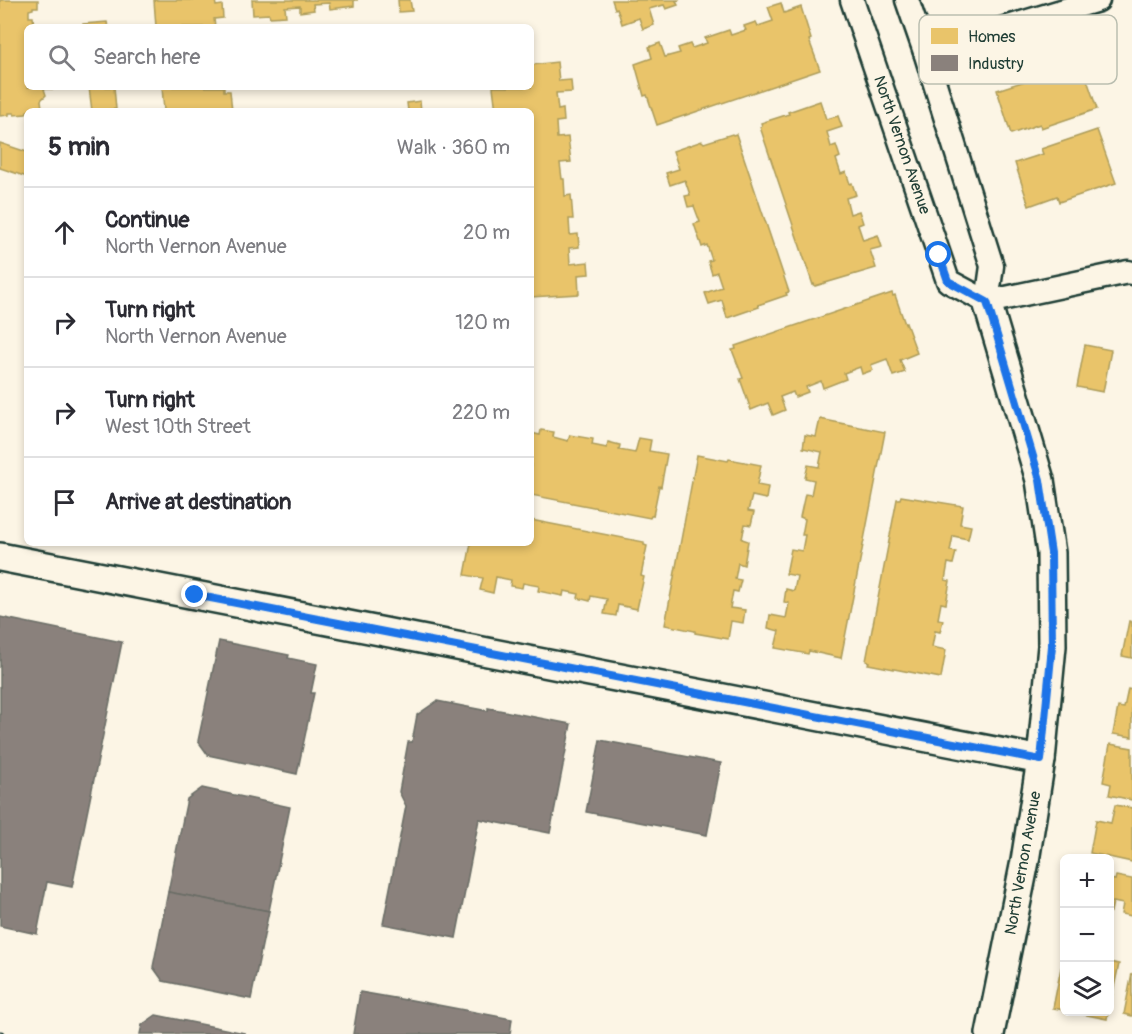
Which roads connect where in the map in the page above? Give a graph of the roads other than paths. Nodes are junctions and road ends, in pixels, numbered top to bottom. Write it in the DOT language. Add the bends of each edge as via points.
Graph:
graph roads {
  1 [pos="852,0"];
  2 [pos="907,0"];
  3 [pos="1098,0"];
  4 [pos="1048,15"];
  5 [pos="919,35"];
  6 [pos="935,84"];
  7 [pos="1132,273"];
  8 [pos="987,302"];
  9 [pos="0,557"];
  10 [pos="1041,760"];
  11 [pos="990,1034"];
  1 -- 8 [label="street, North Vernon Avenue" via="948,281"];
  2 -- 5 [label="street, North Vernon Avenue"];
  3 -- 4 [label="street"];
  6 -- 8 [label="street, North Vernon Avenue" via="992,266"];
  7 -- 8 [label="street"];
  8 -- 10 [label="street, North Vernon Avenue" via="1040,480 1051,553 1052,646"];
  9 -- 10 [label="street"];
  10 -- 11 [label="street, North Vernon Avenue"];
}
